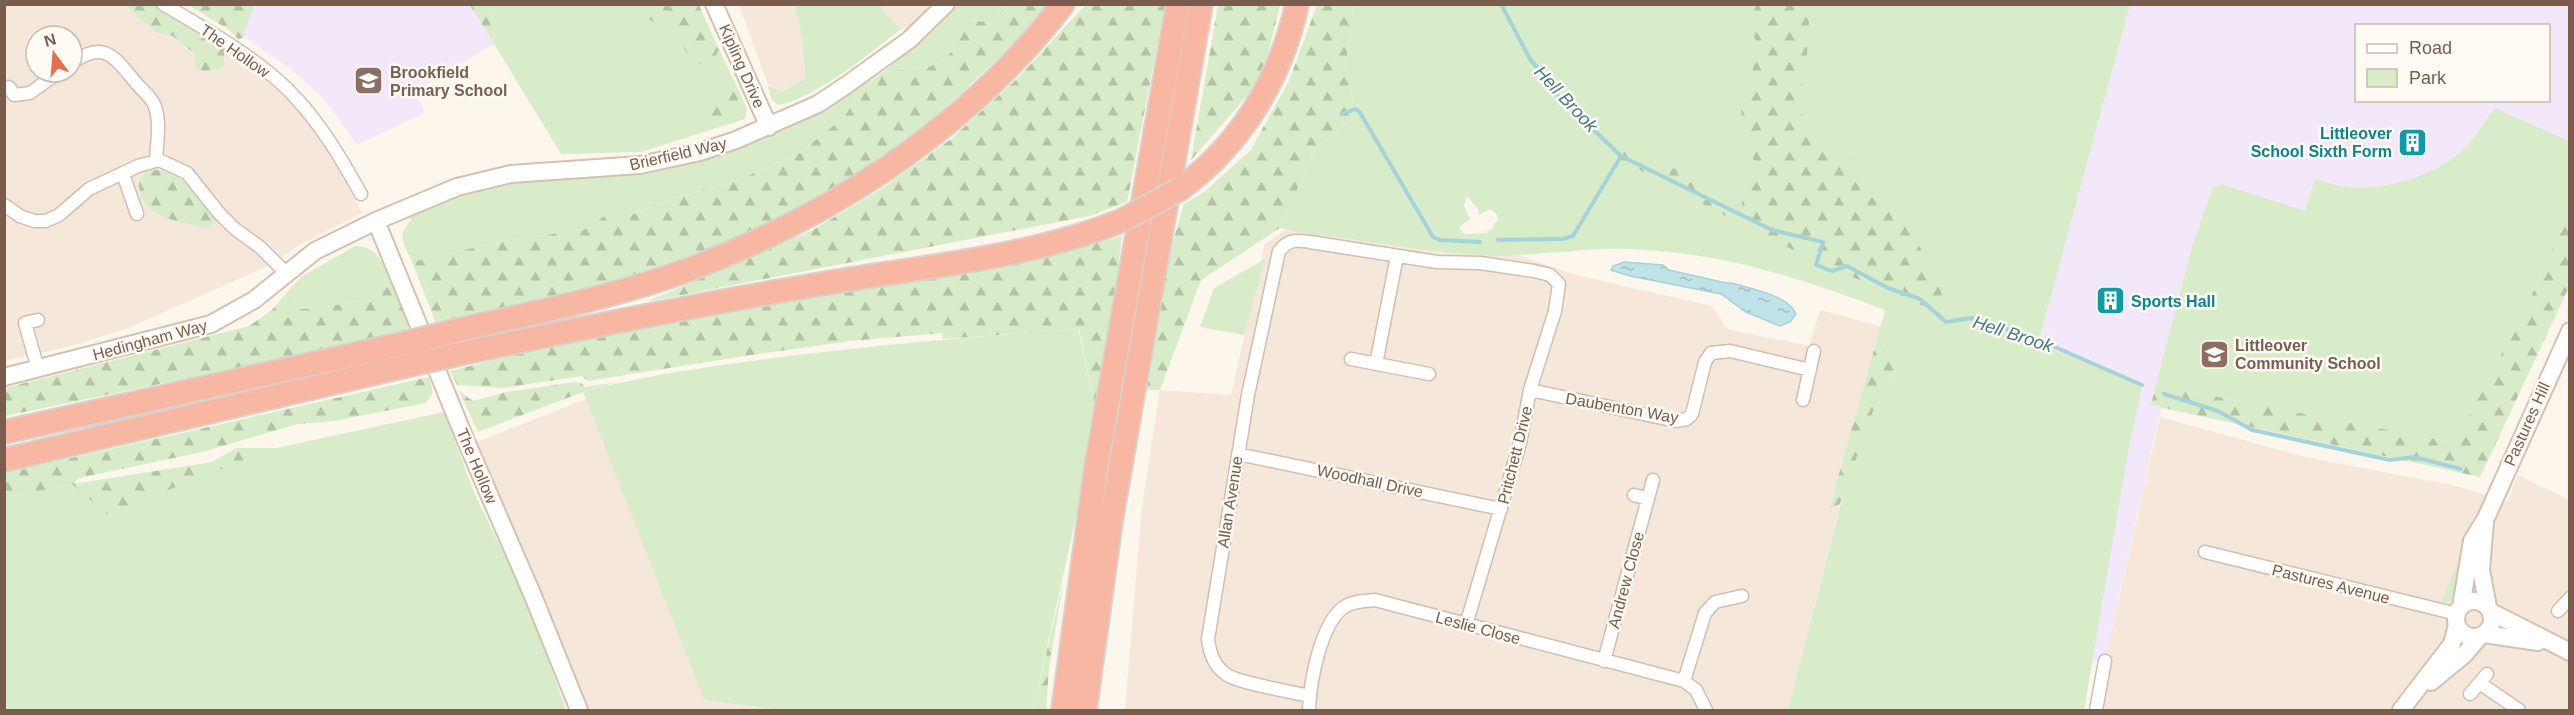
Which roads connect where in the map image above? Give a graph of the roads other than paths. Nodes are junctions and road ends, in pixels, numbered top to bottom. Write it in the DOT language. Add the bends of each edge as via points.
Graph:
graph roads {
  1 [pos="163,4"];
  2 [pos="714,4"];
  3 [pos="946,4"];
  4 [pos="1063,4"];
  5 [pos="1178,4"];
  6 [pos="1201,4"];
  7 [pos="1297,4"];
  8 [pos="84,56"];
  9 [pos="43,84"];
  10 [pos="9,87"];
  11 [pos="769,127"];
  12 [pos="156,160"];
  13 [pos="123,174"];
  14 [pos="361,194"];
  15 [pos="4,205"];
  16 [pos="137,214"];
  17 [pos="376,221"];
  18 [pos="1397,256"];
  19 [pos="286,273"];
  20 [pos="38,320"];
  21 [pos="2570,331"];
  22 [pos="459,342"];
  23 [pos="1814,351"];
  24 [pos="401,356"];
  25 [pos="1351,359"];
  26 [pos="1376,364"];
  27 [pos="38,369"];
  28 [pos="1810,370"];
  29 [pos="1429,374"];
  30 [pos="4,377"];
  31 [pos="1530,390"];
  32 [pos="1803,400"];
  33 [pos="4,432"];
  34 [pos="1238,454"];
  35 [pos="4,460"];
  36 [pos="1653,480"];
  37 [pos="1634,495"];
  38 [pos="1648,499"];
  39 [pos="1502,509"];
  40 [pos="2486,518"];
  41 [pos="2205,552"];
  42 [pos="1742,596"];
  43 [pos="2570,598"];
  44 [pos="2489,610"];
  45 [pos="2558,611"];
  46 [pos="2458,615"];
  47 [pos="1466,625"];
  48 [pos="2482,635"];
  49 [pos="2551,644"];
  50 [pos="2570,652"];
  51 [pos="1604,661"];
  52 [pos="2105,661"];
  53 [pos="1684,681"];
  54 [pos="2470,694"];
  55 [pos="1309,696"];
  56 [pos="2403,707"];
  57 [pos="579,711"];
  58 [pos="1063,711"];
  59 [pos="1086,711"];
  60 [pos="1309,711"];
  61 [pos="1706,711"];
  62 [pos="2096,711"];
  63 [pos="2519,711"];
  1 -- 14 [label="street, The Hollow" via="262,68 294,94"];
  2 -- 11 [label="street, Kipling Drive"];
  3 -- 11 [label="street, Brierfield Way" via="871,69 818,104"];
  4 -- 22 [label="highway" via="1025,49 957,115 881,173 816,212 766,238 671,276"];
  5 -- 58 [label="highway" via="1096,468"];
  6 -- 59 [label="highway" via="1111,521"];
  7 -- 22 [label="highway, bridge" via="1278,66 1256,108 1227,148 1196,178 1123,220 1077,236 976,258 653,314"];
  8 -- 12 [label="street" via="101,51 113,56 154,104"];
  9 -- 10 [label="street" via="30,93 14,95"];
  11 -- 17 [label="street, Brierfield Way" via="670,159 481,180"];
  12 -- 13 [label="street"];
  12 -- 19 [label="street" via="187,173 219,213"];
  13 -- 15 [label="street" via="89,189 46,221 20,216"];
  13 -- 16 [label="street"];
  17 -- 19 [label="street, Hedingham Way" via="315,251"];
  17 -- 57 [label="street, The Hollow"];
  18 -- 26 [label="street"];
  18 -- 31 [label="street, Pritchett Drive" via="1437,262 1480,262 1534,271 1550,275 1559,284 1556,311"];
  18 -- 34 [label="street, Allan Avenue" via="1295,240 1286,242 1279,251"];
  19 -- 27 [label="street, Hedingham Way" via="254,300 211,324"];
  20 -- 27 [label="street" via="25,323"];
  21 -- 40 [label="street, Pastures Hill"];
  22 -- 24 [label="highway, bridge"];
  23 -- 28 [label="street"];
  24 -- 33 [label="highway"];
  24 -- 35 [label="highway"];
  25 -- 26 [label="street"];
  26 -- 29 [label="street"];
  27 -- 30 [label="street, Hedingham Way"];
  28 -- 31 [label="street, Daubenton Way" via="1730,351 1711,353 1692,414 1676,421"];
  28 -- 32 [label="street"];
  31 -- 39 [label="street, Pritchett Drive"];
  34 -- 39 [label="street, Woodhall Drive"];
  34 -- 55 [label="street, Allan Avenue" via="1208,639 1210,654 1229,676"];
  36 -- 38 [label="street, Andrew Close"];
  37 -- 38 [label="street"];
  38 -- 51 [label="street, Andrew Close"];
  39 -- 47 [label="street, Pritchett Drive"];
  40 -- 44 [label="street, Pastures Hill" via="2481,570"];
  40 -- 46 [label="street, Pastures Hill" via="2472,541"];
  41 -- 46 [label="street, Pastures Avenue"];
  42 -- 53 [label="street" via="1715,602 1705,613"];
  43 -- 45 [label="street"];
  44 -- 46 [label="street" via="2470,601"];
  44 -- 48 [label="street" via="2491,625"];
  44 -- 49 [label="street"];
  46 -- 48 [label="street" via="2462,633 2470,637"];
  46 -- 56 [label="street, Pastures Hill" via="2452,644"];
  47 -- 51 [label="street, Leslie Close"];
  47 -- 55 [label="street, Leslie Close" via="1375,600 1345,606 1326,632"];
  48 -- 49 [label="street"];
  48 -- 56 [label="street"];
  49 -- 50 [label="street"];
  51 -- 53 [label="street, Leslie Close"];
  52 -- 62 [label="street"];
  53 -- 61 [label="street" via="1696,690"];
  54 -- 63 [label="street" via="2484,679"];
  55 -- 60 [label="street, Leslie Close"];
}
